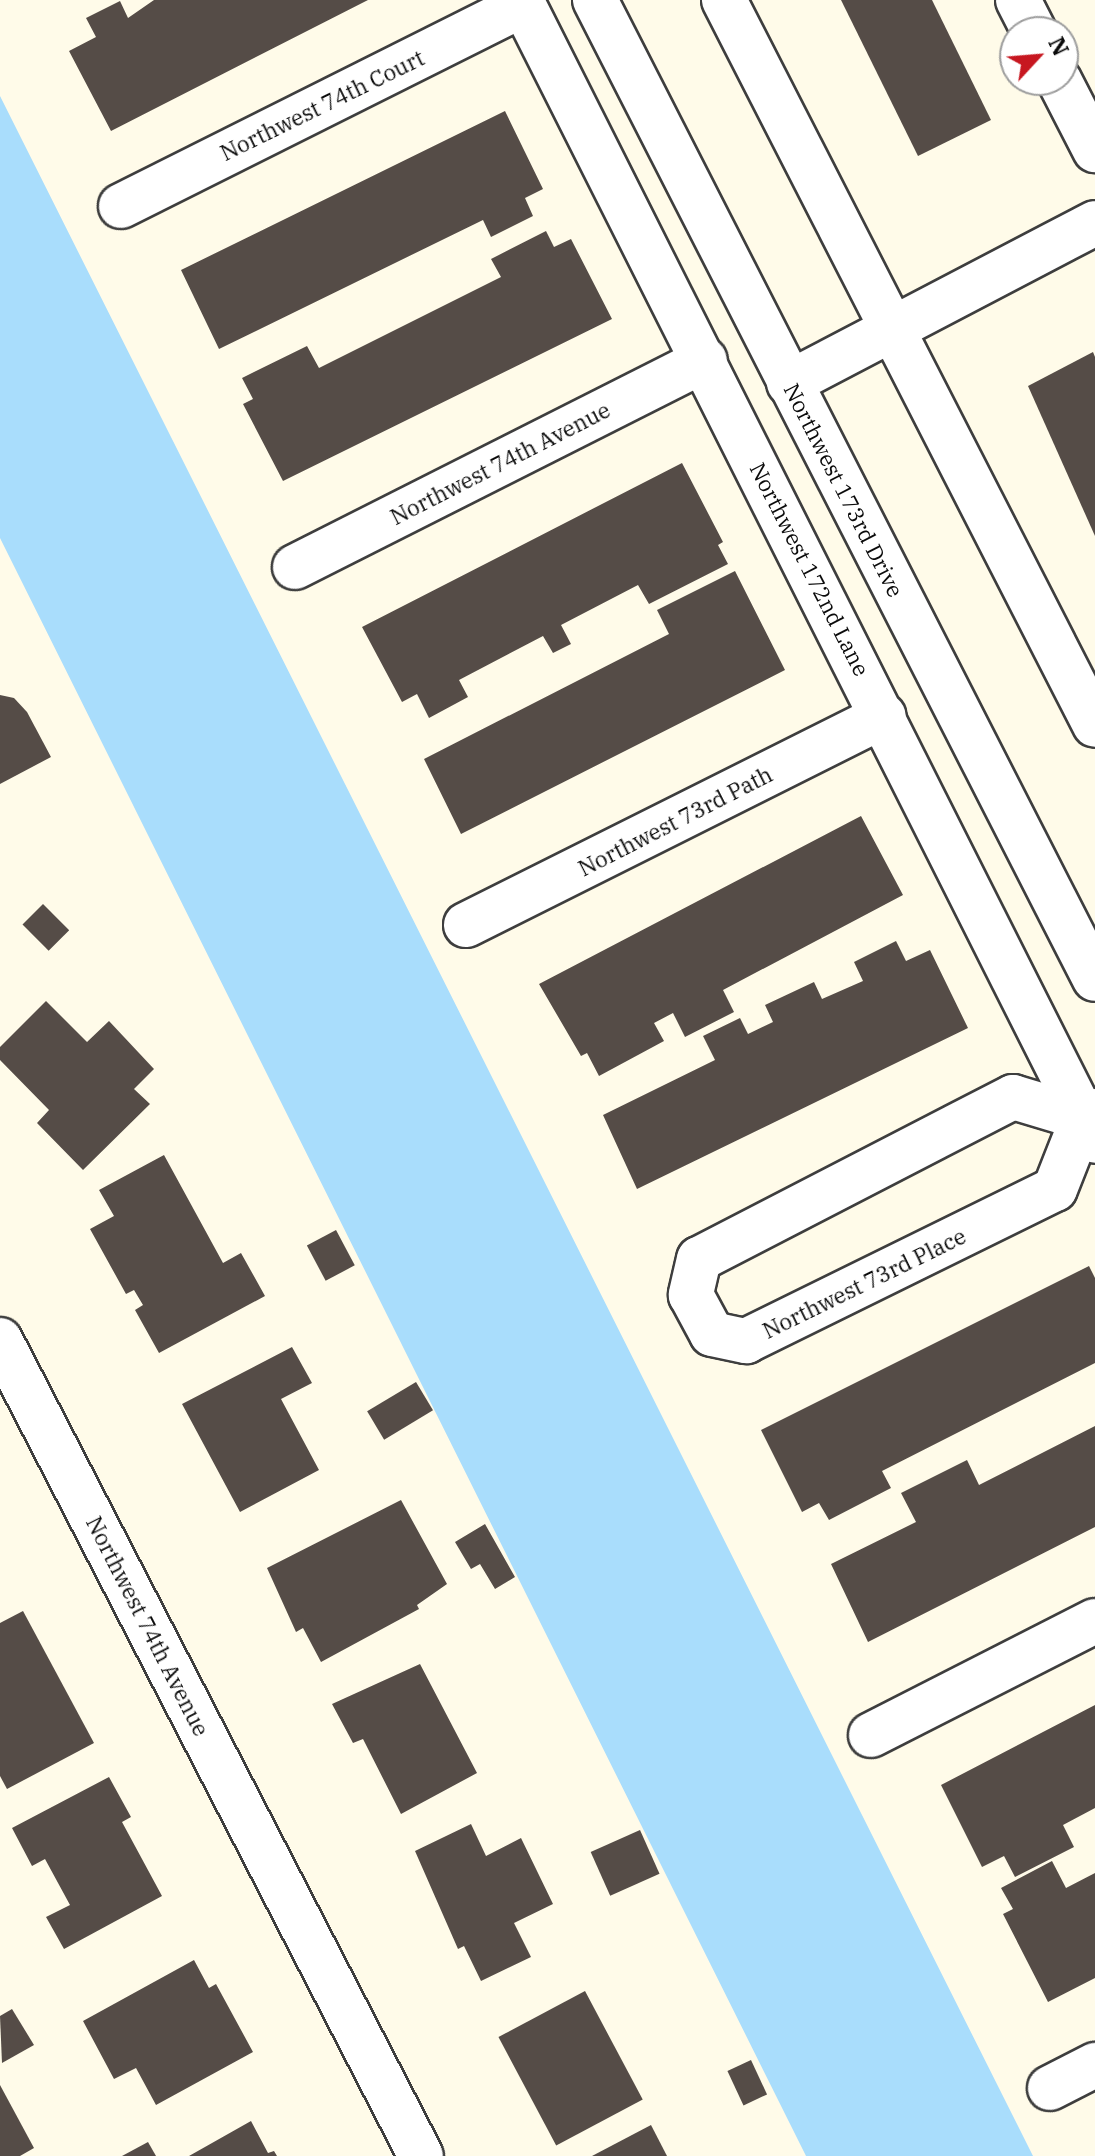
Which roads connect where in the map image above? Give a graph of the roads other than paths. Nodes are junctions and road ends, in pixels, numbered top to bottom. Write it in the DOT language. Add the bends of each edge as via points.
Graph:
graph roads {
  1 [pos="595,0"];
  2 [pos="724,0"];
  3 [pos="522,2"];
  4 [pos="1067,96"];
  5 [pos="1095,150"];
  6 [pos="121,206"];
  7 [pos="1095,223"];
  8 [pos="891,331"];
  9 [pos="705,360"];
  10 [pos="789,383"];
  11 [pos="295,567"];
  12 [pos="884,716"];
  13 [pos="1095,725"];
  14 [pos="466,925"];
  15 [pos="1095,979"];
  16 [pos="1091,1123"];
  17 [pos="0,1340"];
  18 [pos="1095,1621"];
  19 [pos="871,1735"];
  20 [pos="1095,2065"];
  21 [pos="1050,2088"];
  22 [pos="421,2156"];
  1 -- 10 [label="street, Northwest 173rd Drive"];
  2 -- 8 [label="street"];
  3 -- 6 [label="street, Northwest 74th Court"];
  3 -- 9 [label="street, Northwest 172nd Lane"];
  4 -- 5 [label="street"];
  7 -- 8 [label="street"];
  8 -- 10 [label="street"];
  8 -- 13 [label="street"];
  9 -- 11 [label="street, Northwest 74th Avenue"];
  9 -- 12 [label="street, Northwest 172nd Lane"];
  10 -- 15 [label="street, Northwest 173rd Drive"];
  12 -- 14 [label="street, Northwest 73rd Path"];
  12 -- 16 [label="street, Northwest 172nd Lane"];
  16 -- 16 [label="street, Northwest 73rd Place" via="1013,1097 699,1259 691,1295 712,1334 746,1341 1055,1189"];
  17 -- 22 [label="street, Northwest 74th Avenue"];
  18 -- 19 [label="street"];
  20 -- 21 [label="street"];
}
